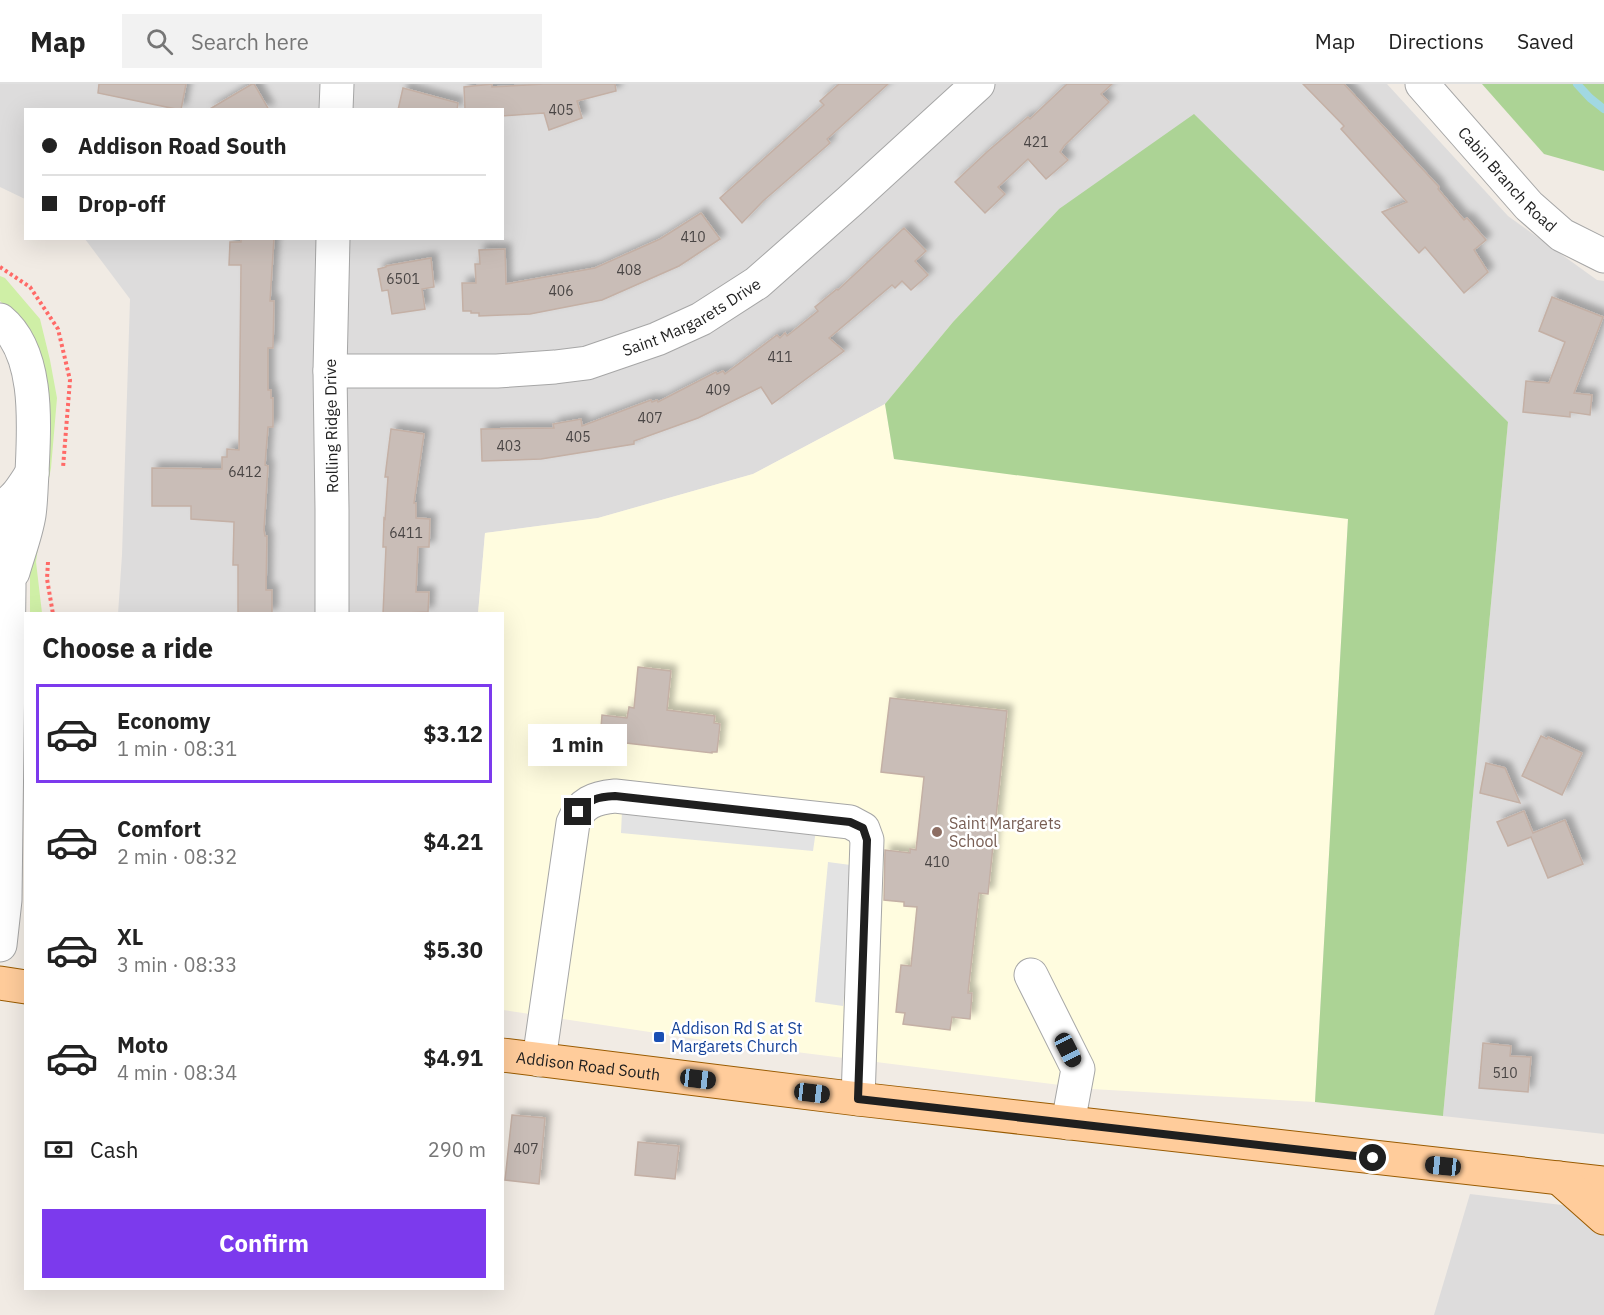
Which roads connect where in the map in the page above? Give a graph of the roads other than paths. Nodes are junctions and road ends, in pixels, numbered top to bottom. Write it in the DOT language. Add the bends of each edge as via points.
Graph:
graph roads {
  1 [pos="337,84"];
  2 [pos="978,84"];
  3 [pos="1422,84"];
  4 [pos="336,108"];
  5 [pos="333,240"];
  6 [pos="1604,256"];
  7 [pos="0,320"];
  8 [pos="330,371"];
  9 [pos="32,473"];
  10 [pos="0,507"];
  11 [pos="0,531"];
  12 [pos="9,586"];
  13 [pos="332,612"];
  14 [pos="4,660"];
  15 [pos="4,748"];
  16 [pos="0,945"];
  17 [pos="1031,975"];
  18 [pos="0,983"];
  19 [pos="24,987"];
  20 [pos="504,1055"];
  21 [pos="539,1060"];
  22 [pos="858,1099"];
  23 [pos="1068,1123"];
  24 [pos="1559,1178"];
  25 [pos="1604,1183"];
  26 [pos="1604,1218"];
  1 -- 4 [label="street"];
  2 -- 8 [label="street, Saint Margarets Drive" via="757,283 701,319 657,339 587,363 555,367"];
  3 -- 6 [label="street, Cabin Branch Road" via="1529,206 1562,235"];
  5 -- 8 [label="street, Rolling Ridge Drive"];
  7 -- 9 [label="street" via="15,337 30,382 35,425"];
  8 -- 13 [label="street, Rolling Ridge Drive"];
  9 -- 10 [label="street" via="18,495"];
  9 -- 12 [label="street" via="29,516"];
  11 -- 12 [label="street" via="8,549"];
  12 -- 14 [label="street"];
  14 -- 15 [label="street"];
  15 -- 16 [label="street" via="5,900"];
  17 -- 23 [label="street" via="1078,1068"];
  18 -- 19 [label="main road"];
  20 -- 21 [label="main road, Addison Road South"];
  21 -- 22 [label="main road, Addison Road South"];
  21 -- 22 [label="street" via="573,823 589,801 615,796 850,822 863,828 867,840"];
  22 -- 23 [label="main road, Addison Road South"];
  23 -- 24 [label="main road, Addison Road South"];
  24 -- 25 [label="main road, Addison Road South"];
  24 -- 26 [label="main road"];
}
